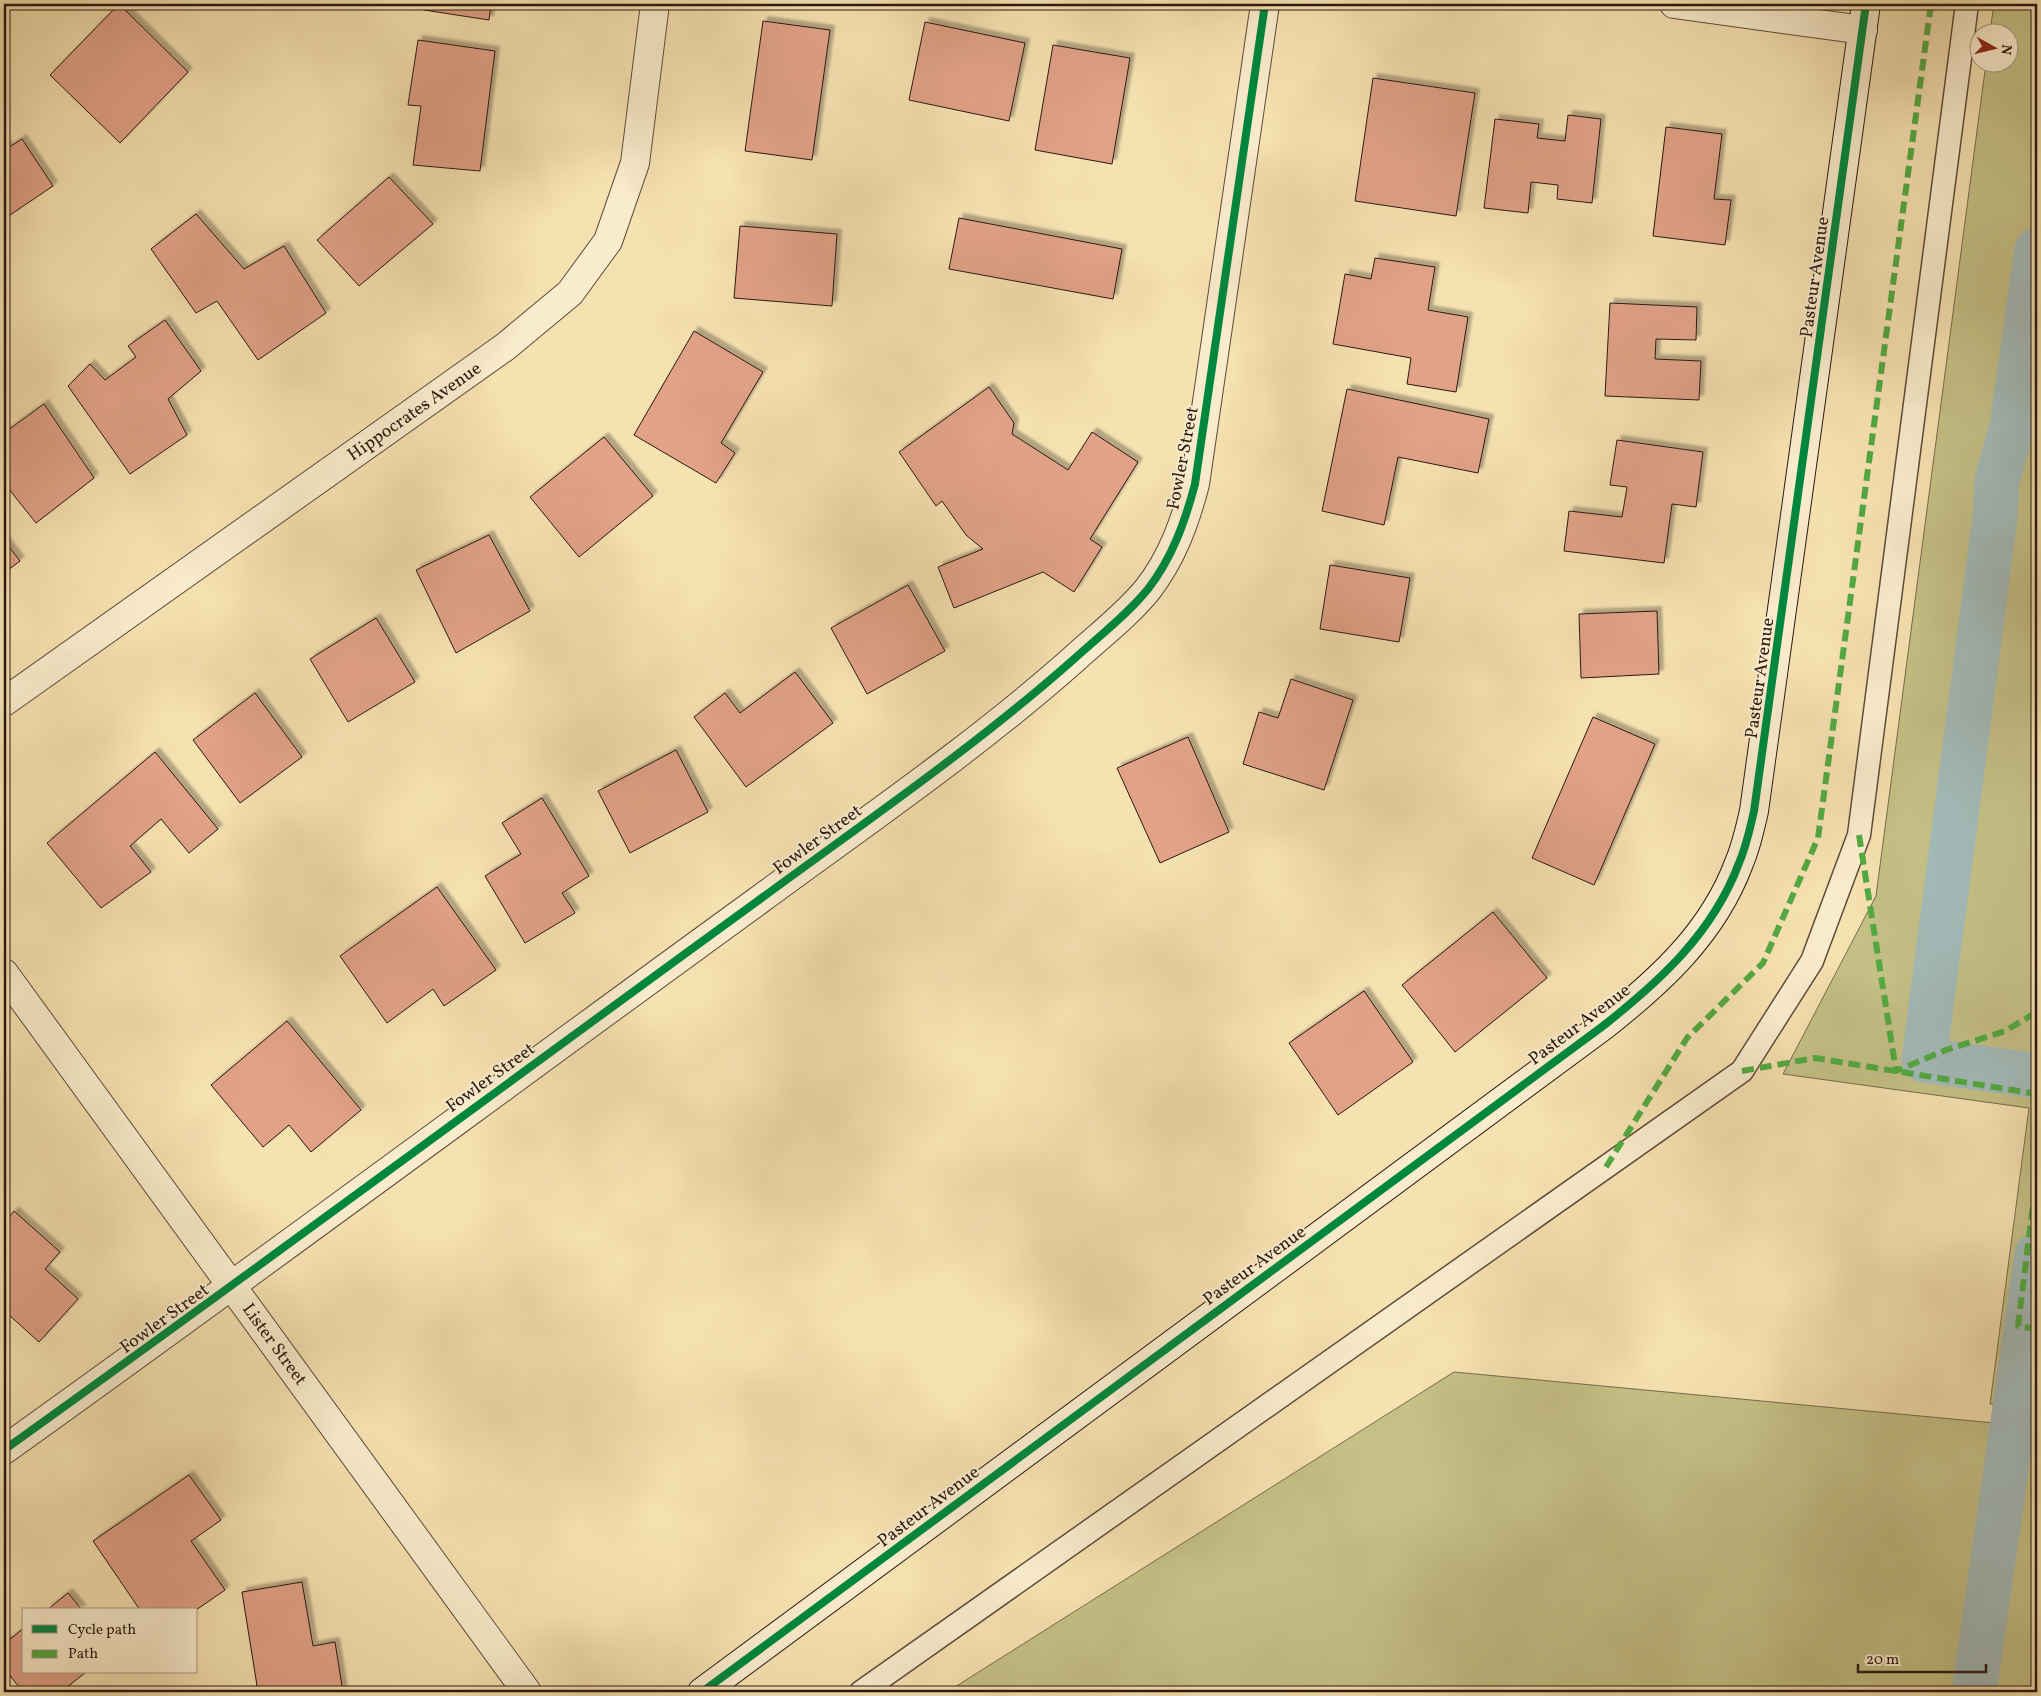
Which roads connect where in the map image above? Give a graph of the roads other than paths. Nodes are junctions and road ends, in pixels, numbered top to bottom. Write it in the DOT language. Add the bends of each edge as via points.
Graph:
graph roads {
  1 [pos="655,4"];
  2 [pos="1265,4"];
  3 [pos="1674,4"];
  4 [pos="1967,4"];
  5 [pos="1865,17"];
  6 [pos="4,702"];
  7 [pos="4,973"];
  8 [pos="233,1287"];
  9 [pos="4,1450"];
  10 [pos="527,1692"];
  11 [pos="702,1692"];
  12 [pos="861,1692"];
  1 -- 6 [label="street, Hippocrates Avenue" via="635,162 608,241 570,293 505,347"];
  2 -- 8 [label="street, Fowler Street" via="1195,484 1184,526 1147,590 1036,693"];
  3 -- 5 [label="street"];
  4 -- 12 [label="lane" via="1858,836 1812,961 1742,1072"];
  5 -- 11 [label="street, Pasteur Avenue" via="1754,812 1739,864 1712,918 1685,954 1650,989 1603,1026"];
  7 -- 8 [label="street, Lister Street"];
  8 -- 9 [label="street, Fowler Street"];
  8 -- 10 [label="street, Lister Street"];
}
